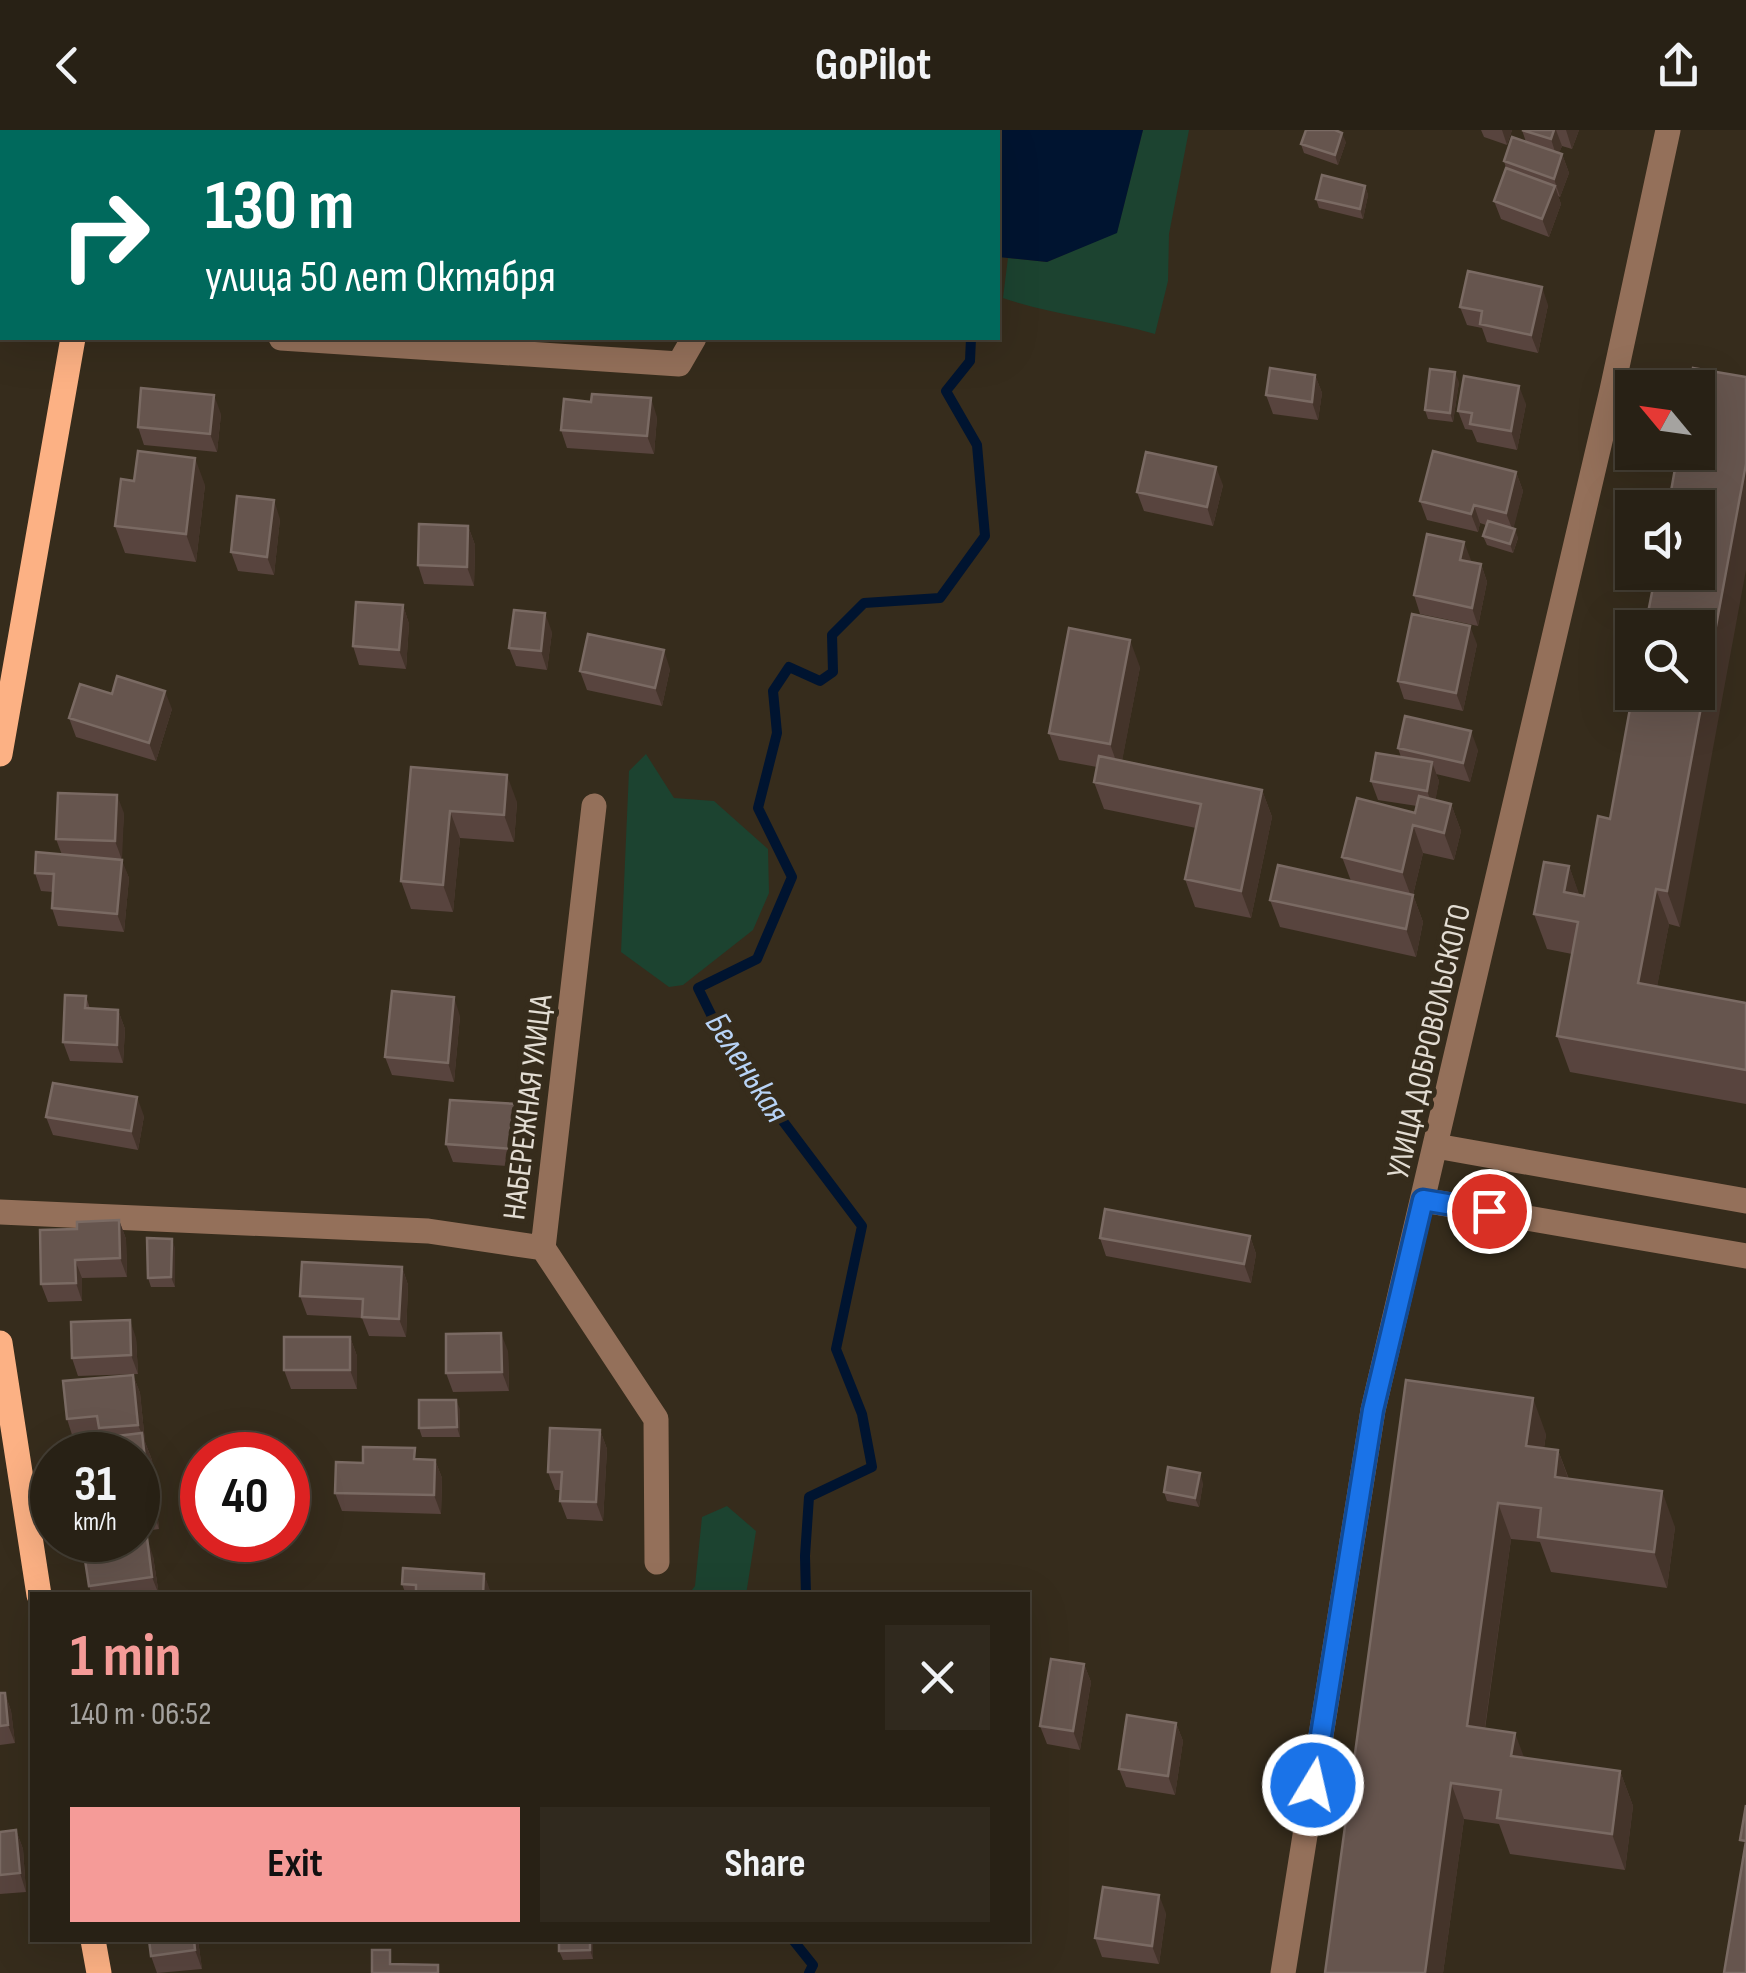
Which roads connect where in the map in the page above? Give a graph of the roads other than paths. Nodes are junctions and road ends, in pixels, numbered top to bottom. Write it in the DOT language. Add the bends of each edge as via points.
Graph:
graph roads {
  1 [pos="1668,130"];
  2 [pos="74,340"];
  3 [pos="311,340"];
  4 [pos="693,340"];
  5 [pos="0,754"];
  6 [pos="594,806"];
  7 [pos="1436,1146"];
  8 [pos="1423,1200"];
  9 [pos="1746,1201"];
  10 [pos="0,1212"];
  11 [pos="543,1248"];
  12 [pos="1746,1256"];
  13 [pos="0,1343"];
  14 [pos="657,1562"];
  15 [pos="40,1592"];
  16 [pos="94,1942"];
  17 [pos="98,1973"];
  18 [pos="1283,1973"];
  1 -- 7 [label="street, УЛИЦА ДОБРОВОЛЬСКОГО"];
  2 -- 5 [label="main road"];
  3 -- 4 [label="street" via="679,364"];
  6 -- 11 [label="street, НАБЕРЕЖНАЯ УЛИЦА"];
  7 -- 8 [label="street, УЛИЦА ДОБРОВОЛЬСКОГО"];
  7 -- 9 [label="street"];
  8 -- 12 [label="street"];
  8 -- 18 [label="street, УЛИЦА ДОБРОВОЛЬСКОГО" via="1373,1410"];
  10 -- 11 [label="street" via="428,1231"];
  11 -- 14 [label="street, НАБЕРЕЖНАЯ УЛИЦА" via="656,1419"];
  13 -- 15 [label="main road"];
  16 -- 17 [label="main road"];
}
